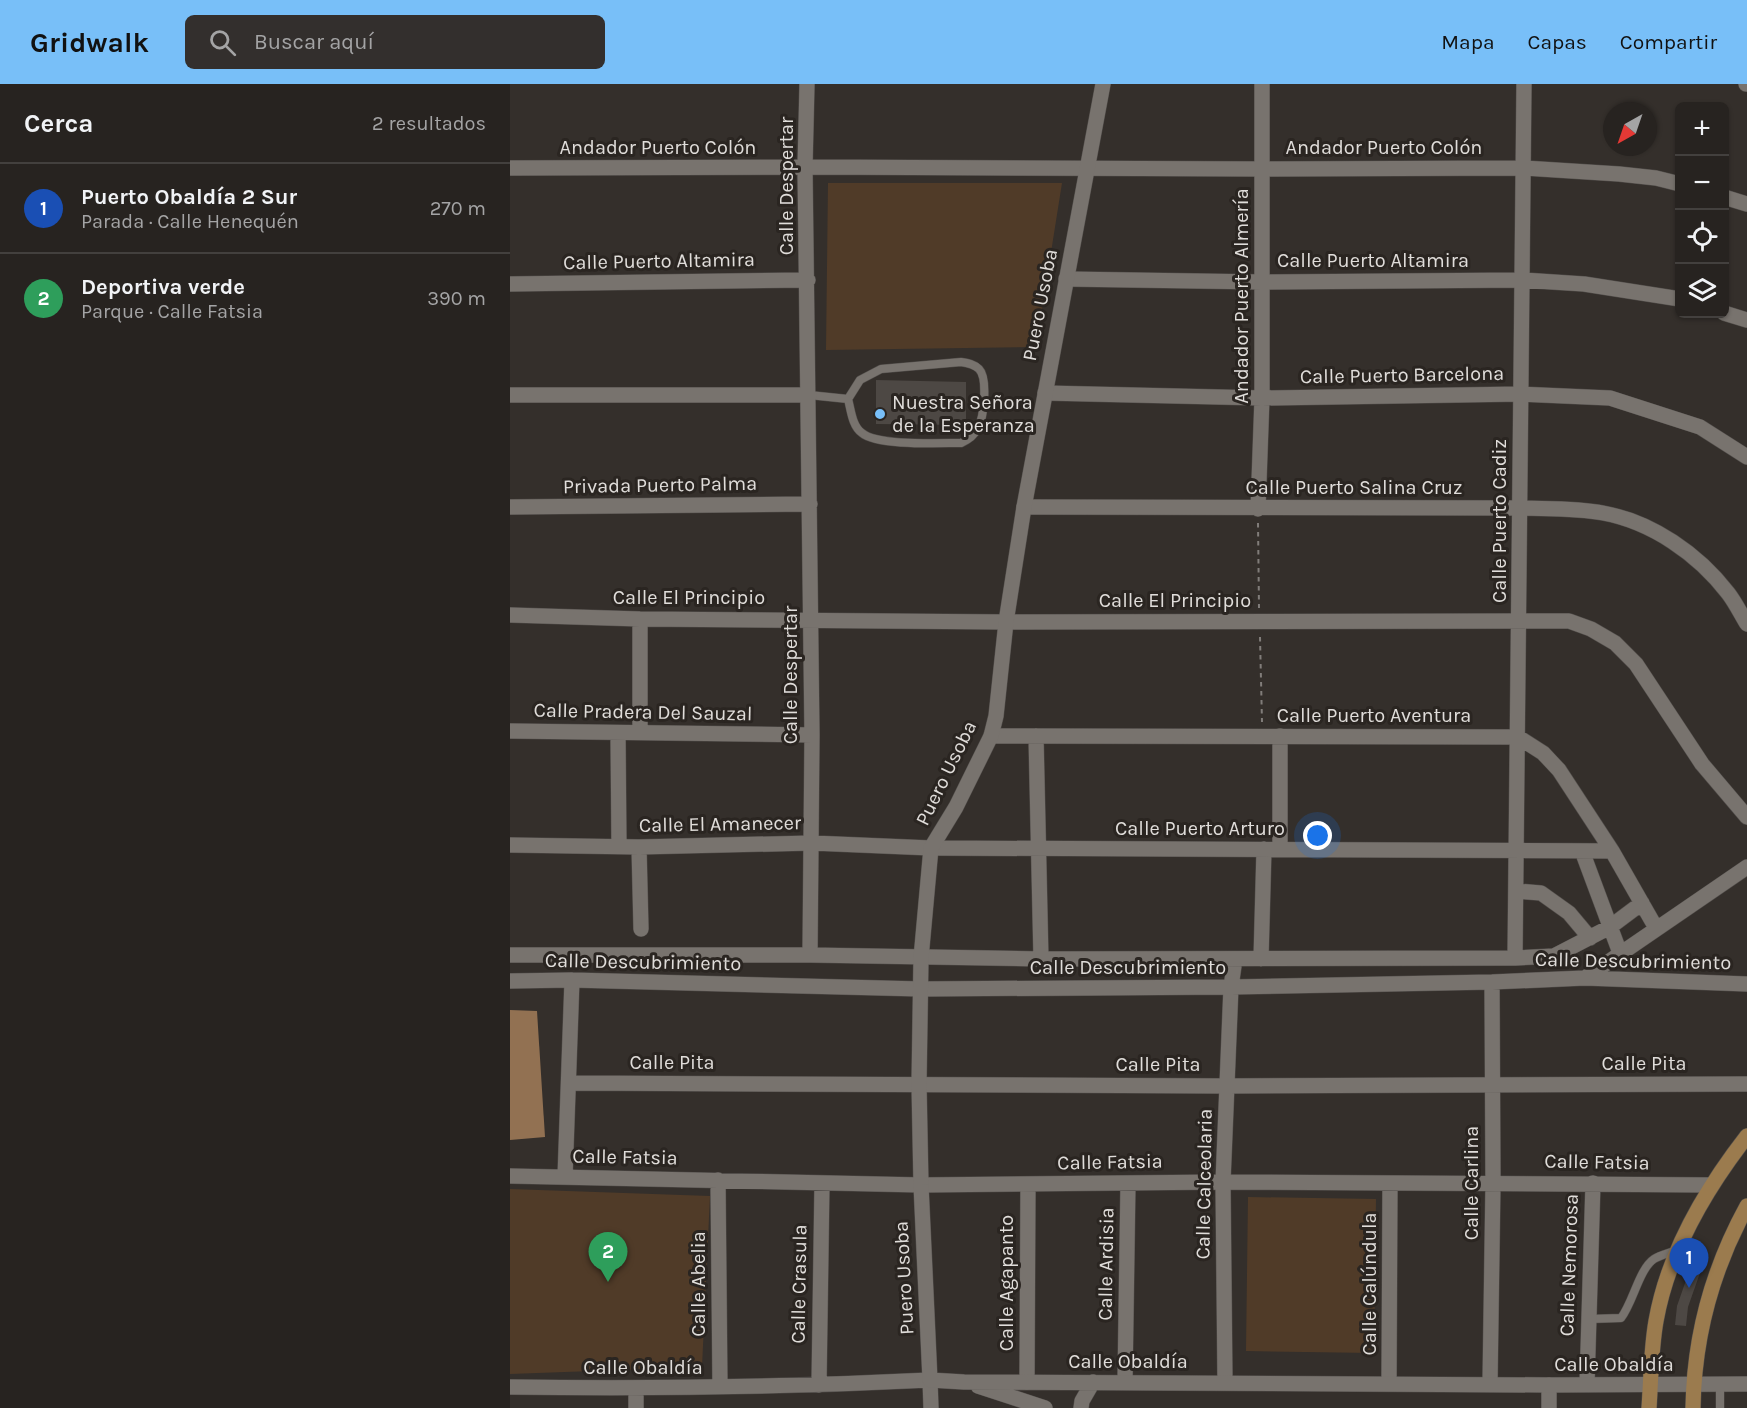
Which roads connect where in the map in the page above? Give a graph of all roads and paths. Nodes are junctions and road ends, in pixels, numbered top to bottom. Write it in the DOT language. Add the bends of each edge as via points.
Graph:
graph roads {
  1 [pos="807,84"];
  2 [pos="1103,84"];
  3 [pos="1262,84"];
  4 [pos="1524,84"];
  5 [pos="806,167"];
  6 [pos="1088,167"];
  7 [pos="510,168"];
  8 [pos="1524,168"];
  9 [pos="1262,169"];
  10 [pos="1675,183"];
  11 [pos="1729,198"];
  12 [pos="1747,204"];
  13 [pos="1066,279"];
  14 [pos="808,280"];
  15 [pos="1522,280"];
  16 [pos="1262,282"];
  17 [pos="510,284"];
  18 [pos="1675,298"];
  19 [pos="1729,314"];
  20 [pos="1747,320"];
  21 [pos="1045,393"];
  22 [pos="1521,394"];
  23 [pos="809,395"];
  24 [pos="510,396"];
  25 [pos="1262,398"];
  26 [pos="848,399"];
  27 [pos="1747,457"];
  28 [pos="810,504"];
  29 [pos="510,507"];
  30 [pos="1024,507"];
  31 [pos="1521,508"];
  32 [pos="1258,509"];
  33 [pos="510,615"];
  34 [pos="640,619"];
  35 [pos="811,619"];
  36 [pos="1520,621"];
  37 [pos="1006,622"];
  38 [pos="1747,624"];
  39 [pos="510,731"];
  40 [pos="618,733"];
  41 [pos="640,733"];
  42 [pos="812,735"];
  43 [pos="991,736"];
  44 [pos="1036,736"];
  45 [pos="1280,736"];
  46 [pos="1518,736"];
  47 [pos="1747,818"];
  48 [pos="812,843"];
  49 [pos="510,844"];
  50 [pos="619,846"];
  51 [pos="639,847"];
  52 [pos="1039,847"];
  53 [pos="931,848"];
  54 [pos="1272,849"];
  55 [pos="1516,851"];
  56 [pos="1582,851"];
  57 [pos="1612,852"];
  58 [pos="1747,867"];
  59 [pos="1516,891"];
  60 [pos="1642,903"];
  61 [pos="1610,927"];
  62 [pos="1656,928"];
  63 [pos="641,929"];
  64 [pos="1590,938"];
  65 [pos="1620,953"];
  66 [pos="510,955"];
  67 [pos="810,955"];
  68 [pos="921,958"];
  69 [pos="1515,958"];
  70 [pos="1041,959"];
  71 [pos="1235,959"];
  72 [pos="1261,959"];
  73 [pos="1585,978"];
  74 [pos="572,980"];
  75 [pos="510,981"];
  76 [pos="1492,982"];
  77 [pos="1747,984"];
  78 [pos="1231,987"];
  79 [pos="921,989"];
  80 [pos="568,1083"];
  81 [pos="920,1084"];
  82 [pos="1492,1084"];
  83 [pos="1747,1084"];
  84 [pos="1226,1086"];
  85 [pos="1747,1136"];
  86 [pos="510,1176"];
  87 [pos="565,1177"];
  88 [pos="718,1180"];
  89 [pos="1223,1182"];
  90 [pos="822,1183"];
  91 [pos="1128,1183"];
  92 [pos="1492,1183"];
  93 [pos="1593,1183"];
  94 [pos="1028,1184"];
  95 [pos="1390,1184"];
  96 [pos="921,1185"];
  97 [pos="1711,1185"];
  98 [pos="1747,1206"];
  99 [pos="1678,1250"];
  100 [pos="1589,1319"];
  101 [pos="930,1380"];
  102 [pos="964,1382"];
  103 [pos="1027,1382"];
  104 [pos="1093,1382"];
  105 [pos="1125,1382"];
  106 [pos="1225,1382"];
  107 [pos="1389,1383"];
  108 [pos="1490,1384"];
  109 [pos="1587,1384"];
  110 [pos="1747,1384"];
  111 [pos="819,1385"];
  112 [pos="1549,1385"];
  113 [pos="1651,1385"];
  114 [pos="1693,1385"];
  115 [pos="1720,1385"];
  116 [pos="510,1387"];
  117 [pos="720,1388"];
  118 [pos="636,1389"];
  119 [pos="636,1408"];
  120 [pos="931,1408"];
  121 [pos="1045,1408"];
  122 [pos="1081,1408"];
  123 [pos="1548,1408"];
  124 [pos="1650,1408"];
  125 [pos="1693,1408"];
  126 [pos="1720,1408"];
  1 -- 5 [label="street, Calle Despertar"];
  2 -- 6 [label="street, Puero Usoba"];
  3 -- 9 [label="street, Andador Puerto Almería"];
  4 -- 8 [label="street, Calle Puerto Cadiz"];
  5 -- 6 [label="street, Andador Puerto Colón"];
  5 -- 7 [label="street, Andador Puerto Colón"];
  5 -- 14 [label="street, Calle Despertar"];
  6 -- 9 [label="street, Andador Puerto Colón"];
  6 -- 13 [label="street, Puero Usoba"];
  8 -- 9 [label="street, Andador Puerto Colón"];
  8 -- 10 [label="street, Andador Puerto Colón" via="1619,174"];
  8 -- 15 [label="street, Calle Puerto Cadiz"];
  9 -- 16 [label="street, Andador Puerto Almería"];
  11 -- 12 [label="street"];
  13 -- 16 [label="street, Calle Puerto Altamira"];
  13 -- 21 [label="street, Puero Usoba"];
  14 -- 17 [label="street, Calle Puerto Altamira"];
  14 -- 23 [label="street, Calle Despertar"];
  15 -- 16 [label="street, Calle Puerto Altamira"];
  15 -- 18 [label="street, Calle Puerto Altamira" via="1584,284"];
  15 -- 22 [label="street, Calle Puerto Cadiz"];
  16 -- 25 [label="street, Andador Puerto Almería"];
  19 -- 20 [label="street"];
  21 -- 25 [label="street, Calle Puerto Barcelona"];
  21 -- 30 [label="street, Puero Usoba"];
  22 -- 25 [label="street, Calle Puerto Barcelona"];
  22 -- 27 [label="street, Calle Puerto Barcelona" via="1610,398 1700,427"];
  22 -- 31 [label="street, Calle Puerto Cadiz"];
  23 -- 24 [label="street"];
  23 -- 26 [label="lane"];
  23 -- 28 [label="street, Calle Despertar"];
  25 -- 32 [label="street, Andador Puerto Almería"];
  26 -- 26 [label="lane" via="860,380 881,369 961,362 980,369 983,378 981,423 961,443 880,441 868,437 860,433 854,422"];
  28 -- 29 [label="street, Privada Puerto Palma"];
  28 -- 35 [label="street, Calle Despertar"];
  30 -- 32 [label="street, Calle Puerto Salina Cruz"];
  30 -- 37 [label="street, Puero Usoba"];
  31 -- 32 [label="street, Calle Puerto Salina Cruz"];
  31 -- 36 [label="street, Calle Puerto Cadiz"];
  31 -- 38 [label="street, Calle Puerto Salina Cruz" via="1603,513 1636,523 1677,544 1729,593"];
  33 -- 34 [label="street, Calle El Principio"];
  34 -- 35 [label="street, Calle El Principio"];
  34 -- 41 [label="street"];
  35 -- 37 [label="street, Calle El Principio"];
  35 -- 42 [label="street, Calle Despertar"];
  36 -- 37 [label="street, Calle El Principio"];
  36 -- 46 [label="street, Calle Puerto Cadiz"];
  36 -- 47 [label="street, Calle El Principio" via="1569,621 1615,643 1636,664 1702,764"];
  37 -- 43 [label="street, Puero Usoba"];
  39 -- 40 [label="street, Calle Pradera Del Sauzal"];
  40 -- 41 [label="street, Calle Pradera Del Sauzal"];
  40 -- 50 [label="street"];
  41 -- 42 [label="street, Calle Pradera Del Sauzal"];
  42 -- 48 [label="street, Calle Despertar"];
  43 -- 44 [label="street, Calle Puerto Aventura"];
  43 -- 53 [label="street, Puero Usoba"];
  44 -- 45 [label="street, Calle Puerto Aventura"];
  44 -- 52 [label="street"];
  45 -- 46 [label="street, Calle Puerto Aventura"];
  45 -- 54 [label="street"];
  46 -- 55 [label="street, Calle Puerto Cadiz"];
  46 -- 57 [label="street" via="1559,770"];
  48 -- 51 [label="street, Calle El Amanecer"];
  48 -- 53 [label="street, Calle El Amanecer"];
  48 -- 67 [label="street, Calle Despertar"];
  49 -- 50 [label="street, Calle El Amanecer"];
  50 -- 51 [label="street, Calle El Amanecer"];
  51 -- 63 [label="street"];
  52 -- 53 [label="street, Calle Puerto Arturo"];
  52 -- 54 [label="street, Calle Puerto Arturo"];
  52 -- 70 [label="street"];
  53 -- 68 [label="street, Puero Usoba"];
  54 -- 55 [label="street, Calle Puerto Arturo"];
  54 -- 72 [label="street"];
  55 -- 56 [label="street, Calle Puerto Arturo"];
  55 -- 59 [label="street, Calle Puerto Cadiz"];
  56 -- 57 [label="street, Calle Puerto Arturo"];
  56 -- 61 [label="street"];
  57 -- 60 [label="street"];
  58 -- 62 [label="street"];
  59 -- 64 [label="street" via="1541,893 1569,913"];
  59 -- 69 [label="street, Calle Puerto Cadiz"];
  60 -- 61 [label="street, Calle Descubrimiento"];
  60 -- 62 [label="street"];
  61 -- 64 [label="street, Calle Descubrimiento"];
  61 -- 65 [label="street"];
  62 -- 65 [label="street"];
  64 -- 69 [label="street, Calle Descubrimiento" via="1554,956"];
  65 -- 73 [label="street"];
  66 -- 67 [label="street, Calle Descubrimiento"];
  67 -- 68 [label="street, Calle Descubrimiento"];
  68 -- 70 [label="street, Calle Descubrimiento"];
  68 -- 79 [label="street, Puero Usoba"];
  69 -- 72 [label="street, Calle Descubrimiento"];
  70 -- 71 [label="street, Calle Descubrimiento"];
  71 -- 72 [label="street, Calle Descubrimiento"];
  71 -- 78 [label="street, Calle Calceolaria"];
  73 -- 76 [label="street, Calle Descubrimiento"];
  73 -- 77 [label="street, Calle Descubrimiento"];
  74 -- 75 [label="street, Calle Descubrimiento"];
  74 -- 79 [label="street, Calle Descubrimiento"];
  74 -- 80 [label="street"];
  76 -- 78 [label="street, Calle Descubrimiento"];
  76 -- 82 [label="street, Calle Carlina"];
  78 -- 79 [label="street, Calle Descubrimiento"];
  78 -- 84 [label="street, Calle Calceolaria"];
  79 -- 81 [label="street, Puero Usoba"];
  80 -- 81 [label="street, Calle Pita"];
  80 -- 87 [label="street"];
  81 -- 84 [label="street, Calle Pita"];
  81 -- 96 [label="street, Puero Usoba"];
  82 -- 83 [label="street, Calle Pita"];
  82 -- 84 [label="street, Calle Pita"];
  82 -- 92 [label="street, Calle Carlina"];
  84 -- 89 [label="street, Calle Calceolaria"];
  85 -- 97 [label="main road"];
  86 -- 87 [label="street, Calle Fatsia"];
  87 -- 88 [label="street, Calle Fatsia"];
  88 -- 90 [label="street, Calle Fatsia"];
  88 -- 117 [label="street, Calle Abelia"];
  89 -- 91 [label="street, Calle Fatsia"];
  89 -- 95 [label="street, Calle Fatsia"];
  89 -- 106 [label="street, Calle Calceolaria"];
  90 -- 96 [label="street, Calle Fatsia"];
  90 -- 111 [label="street, Calle Crasula"];
  91 -- 94 [label="street, Calle Fatsia"];
  91 -- 105 [label="street, Calle Ardisia"];
  92 -- 93 [label="street, Calle Fatsia"];
  92 -- 95 [label="street, Calle Fatsia"];
  92 -- 108 [label="street, Calle Carlina"];
  93 -- 97 [label="street, Calle Fatsia"];
  93 -- 100 [label="street, Calle Nemorosa"];
  94 -- 96 [label="street, Calle Fatsia"];
  94 -- 103 [label="street, Calle Agapanto"];
  95 -- 107 [label="street, Calle Calúndula"];
  96 -- 101 [label="street, Puero Usoba"];
  97 -- 99 [label="main road"];
  98 -- 114 [label="main road" via="1730,1237 1708,1299"];
  99 -- 100 [label="lane" via="1653,1260 1621,1318"];
  99 -- 113 [label="main road" via="1656,1320"];
  100 -- 109 [label="street, Calle Nemorosa"];
  101 -- 102 [label="street, Calle Obaldía"];
  101 -- 111 [label="street, Calle Obaldía"];
  101 -- 120 [label="street, Puero Usoba"];
  102 -- 103 [label="street, Calle Obaldía"];
  102 -- 121 [label="street"];
  103 -- 104 [label="street, Calle Obaldía"];
  104 -- 105 [label="street, Calle Obaldía"];
  104 -- 122 [label="street"];
  105 -- 106 [label="street, Calle Obaldía"];
  106 -- 107 [label="street, Calle Obaldía"];
  107 -- 108 [label="street, Calle Obaldía"];
  108 -- 112 [label="street, Calle Obaldía"];
  109 -- 112 [label="street, Calle Obaldía"];
  109 -- 113 [label="street, Calle Obaldía"];
  110 -- 115 [label="street, Calle Obaldía"];
  111 -- 117 [label="street, Calle Obaldía"];
  112 -- 123 [label="street"];
  113 -- 114 [label="street, Calle Obaldía"];
  113 -- 124 [label="main road"];
  114 -- 115 [label="street, Calle Obaldía"];
  114 -- 125 [label="main road"];
  115 -- 126 [label="lane"];
  116 -- 118 [label="street, Calle Obaldía"];
  117 -- 118 [label="street, Calle Obaldía"];
  118 -- 119 [label="street"];
}
